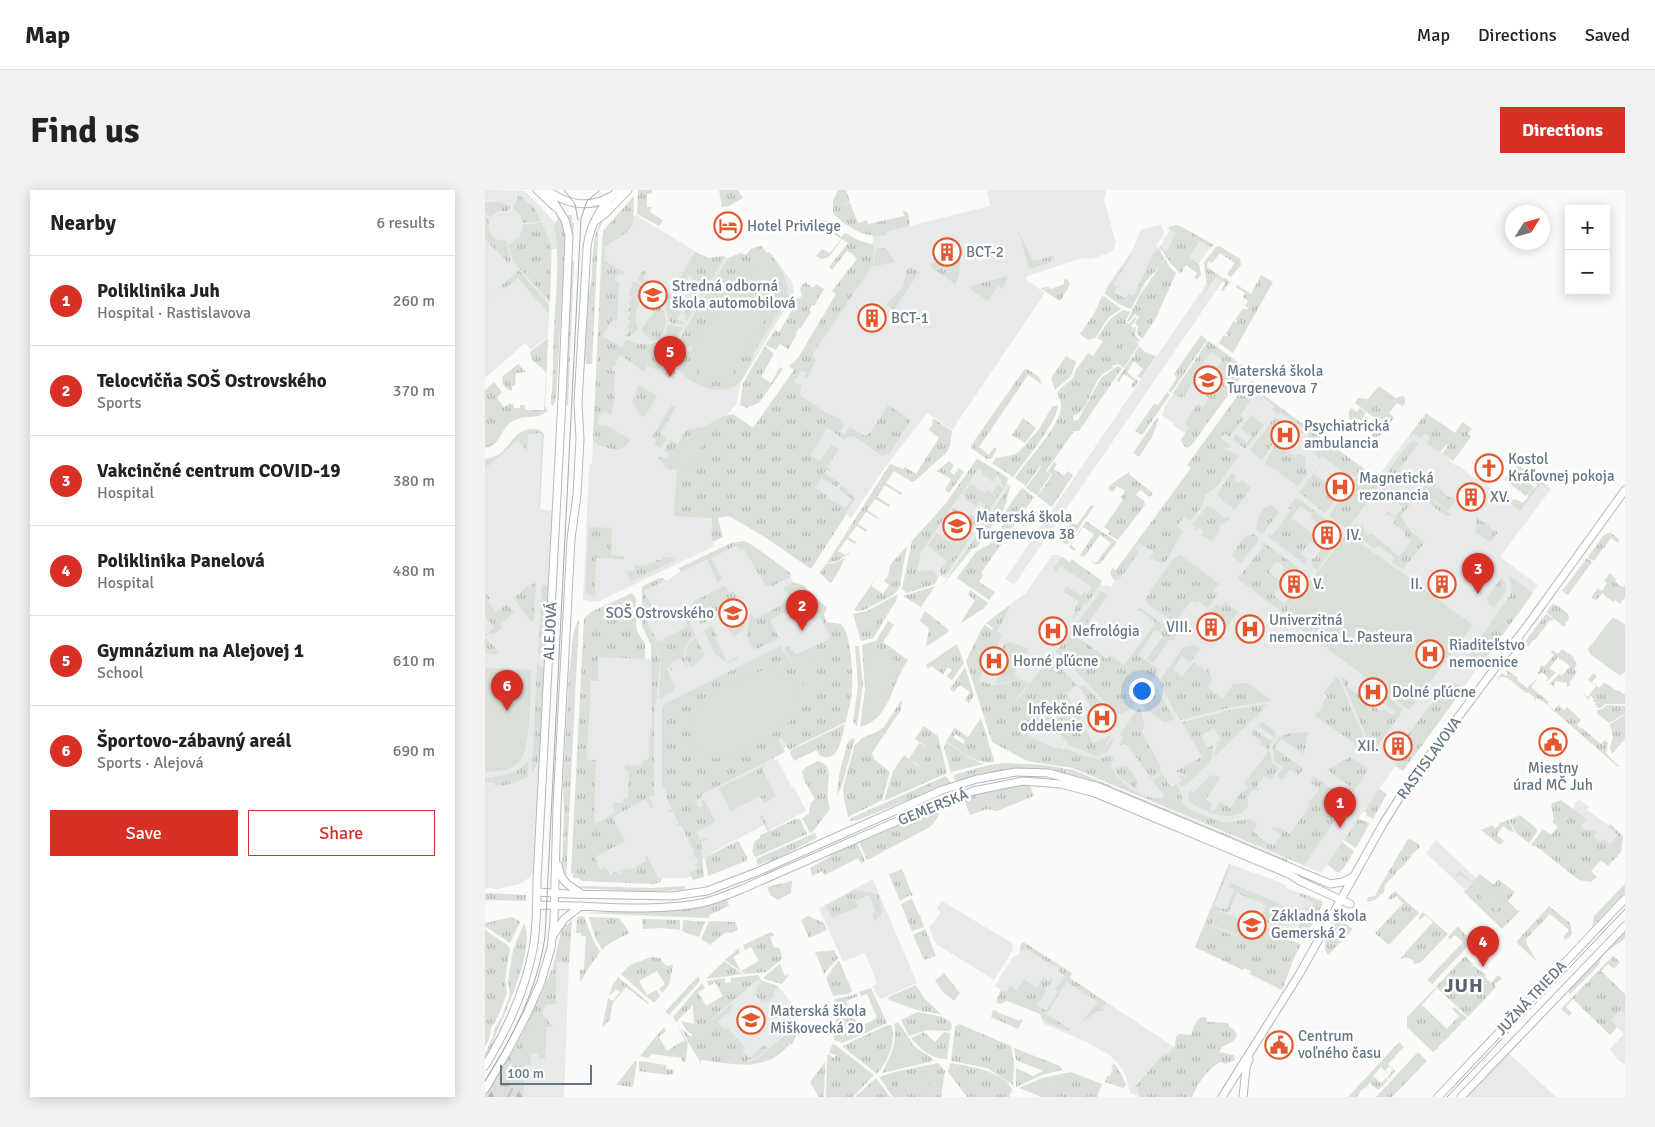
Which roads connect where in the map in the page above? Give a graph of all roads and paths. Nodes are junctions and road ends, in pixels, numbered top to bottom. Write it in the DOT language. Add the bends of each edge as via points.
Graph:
graph roads {
  1 [pos="537,190"];
  2 [pos="547,190"];
  3 [pos="628,190"];
  4 [pos="617,191"];
  5 [pos="562,214"];
  6 [pos="594,222"];
  7 [pos="1625,490"];
  8 [pos="556,845"];
  9 [pos="1353,877"];
  10 [pos="1326,882"];
  11 [pos="537,892"];
  12 [pos="1323,892"];
  13 [pos="554,893"];
  14 [pos="582,894"];
  15 [pos="1337,896"];
  16 [pos="1625,899"];
  17 [pos="537,905"];
  18 [pos="554,905"];
  19 [pos="581,906"];
  20 [pos="1332,913"];
  21 [pos="1625,926"];
  22 [pos="552,937"];
  23 [pos="1252,1051"];
  24 [pos="485,1066"];
  25 [pos="485,1089"];
  26 [pos="1244,1095"];
  27 [pos="1222,1097"];
  28 [pos="1438,1097"];
  29 [pos="1461,1097"];
  1 -- 5 [label="street"];
  2 -- 4 [label="street" via="563,200 579,204 598,202"];
  2 -- 5 [label="street, ALEJOVÁ"];
  3 -- 6 [label="street"];
  4 -- 6 [label="street, ALEJOVÁ"];
  5 -- 11 [label="street, ALEJOVÁ" via="569,233 568,288"];
  6 -- 8 [label="street, ALEJOVÁ" via="587,240 582,319 577,495 571,539"];
  7 -- 9 [label="street, RASTISLAVOVA" via="1415,774"];
  8 -- 13 [label="street, ALEJOVÁ"];
  8 -- 14 [label="street" via="561,877"];
  9 -- 10 [label="street" via="1341,883"];
  9 -- 15 [label="street, RASTISLAVOVA"];
  10 -- 14 [label="street, GEMERSKÁ" via="1094,785 1048,773 1016,772 977,778 942,790 707,891 673,896"];
  10 -- 15 [label="street"];
  11 -- 13 [label="street, GEMERSKÁ"];
  11 -- 17 [label="street, ALEJOVÁ"];
  12 -- 15 [label="street, GEMERSKÁ"];
  12 -- 19 [label="street, GEMERSKÁ" via="1289,874 1095,793 1061,784 1023,781 989,786 951,798 712,900 659,908"];
  12 -- 20 [label="street" via="1331,901"];
  13 -- 14 [label="street, GEMERSKÁ"];
  13 -- 18 [label="street, ALEJOVÁ"];
  15 -- 20 [label="street, RASTISLAVOVA"];
  15 -- 20 [label="street" via="1350,904 1343,904"];
  16 -- 28 [label="street, JUŽNÁ TRIEDA"];
  17 -- 18 [label="street, GEMERSKÁ"];
  17 -- 24 [label="street, ALEJOVÁ" via="534,942 526,977 507,1026"];
  18 -- 19 [label="street, GEMERSKÁ"];
  18 -- 22 [label="street, ALEJOVÁ"];
  19 -- 22 [label="street, ALEJOVÁ" via="564,919"];
  20 -- 23 [label="street, RASTISLAVOVA"];
  21 -- 29 [label="street, JUŽNÁ TRIEDA"];
  22 -- 25 [label="street, ALEJOVÁ" via="545,970 527,1014"];
  23 -- 26 [label="street, RASTISLAVOVA" via="1246,1068"];
  23 -- 27 [label="street, RASTISLAVOVA"];
}
